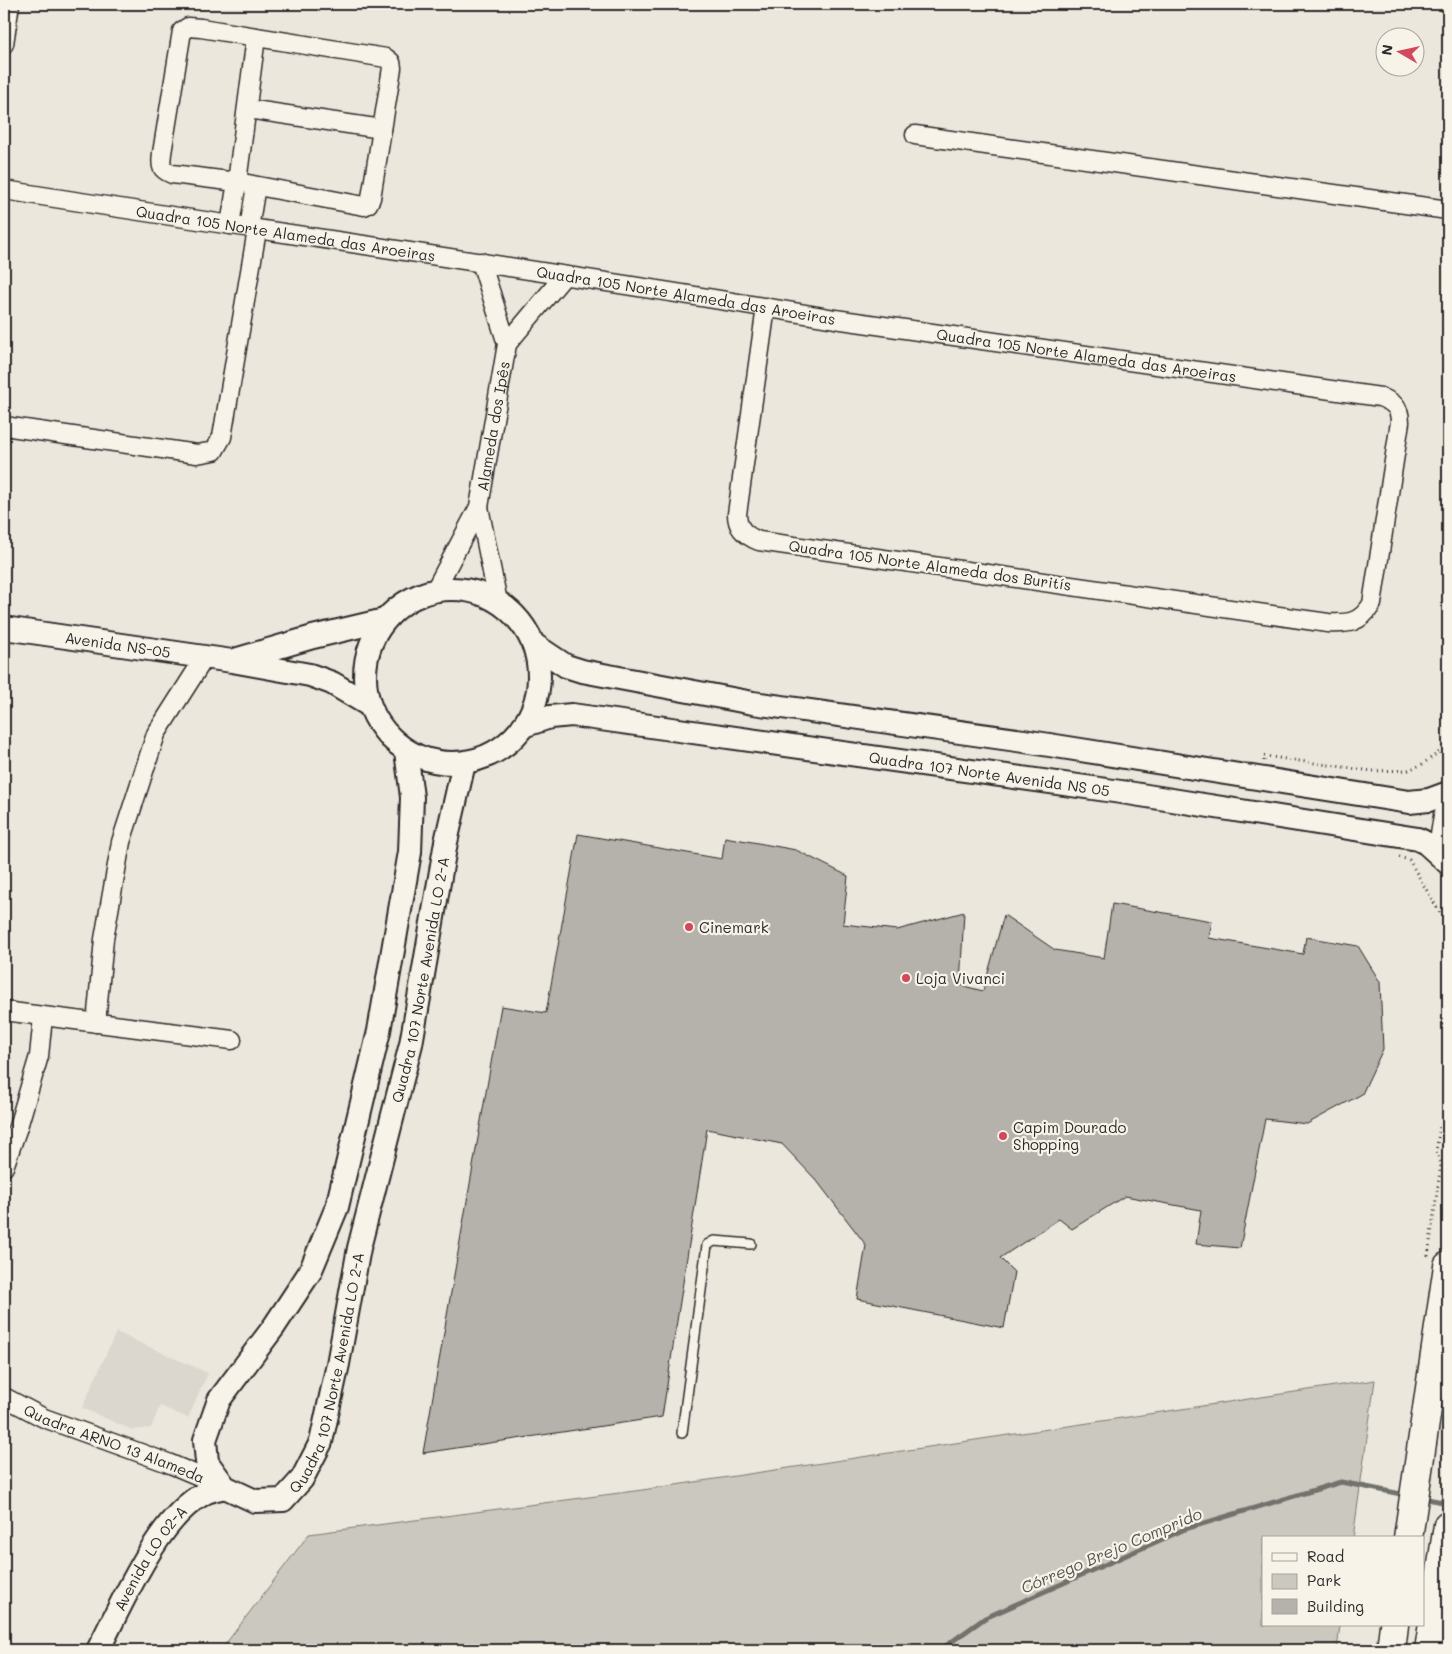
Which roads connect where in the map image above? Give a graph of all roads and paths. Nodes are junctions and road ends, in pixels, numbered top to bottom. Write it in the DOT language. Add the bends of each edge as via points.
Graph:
graph roads {
  1 [pos="10,4"];
  2 [pos="256,37"];
  3 [pos="4,44"];
  4 [pos="247,109"];
  5 [pos="382,129"];
  6 [pos="915,135"];
  7 [pos="237,182"];
  8 [pos="256,186"];
  9 [pos="4,190"];
  10 [pos="1448,210"];
  11 [pos="230,226"];
  12 [pos="253,229"];
  13 [pos="481,262"];
  14 [pos="564,276"];
  15 [pos="766,307"];
  16 [pos="507,344"];
  17 [pos="4,426"];
  18 [pos="479,507"];
  19 [pos="435,590"];
  20 [pos="498,602"];
  21 [pos="385,620"];
  22 [pos="1346,624"];
  23 [pos="4,628"];
  24 [pos="533,644"];
  25 [pos="205,657"];
  26 [pos="232,661"];
  27 [pos="369,705"];
  28 [pos="523,726"];
  29 [pos="406,751"];
  30 [pos="464,763"];
  31 [pos="1448,793"];
  32 [pos="1448,816"];
  33 [pos="1448,859"];
  34 [pos="1448,863"];
  35 [pos="4,1011"];
  36 [pos="44,1017"];
  37 [pos="96,1024"];
  38 [pos="232,1040"];
  39 [pos="4,1167"];
  40 [pos="751,1244"];
  41 [pos="1448,1266"];
  42 [pos="4,1397"];
  43 [pos="682,1433"];
  44 [pos="225,1488"];
  45 [pos="1448,1525"];
  46 [pos="1408,1536"];
  47 [pos="1394,1626"];
  48 [pos="98,1650"];
  49 [pos="1391,1650"];
  50 [pos="1429,1650"];
  1 -- 3 [label="street"];
  2 -- 4 [label="street"];
  2 -- 5 [label="street" via="386,58 392,68"];
  2 -- 7 [label="street" via="201,28 188,27 182,31 162,153 164,171"];
  4 -- 5 [label="street"];
  4 -- 7 [label="street"];
  5 -- 8 [label="street" via="371,198 364,206"];
  6 -- 10 [label="street"];
  7 -- 8 [label="street"];
  7 -- 11 [label="street"];
  8 -- 12 [label="street"];
  9 -- 11 [label="street, Quadra 105 Norte Alameda das Aroeiras"];
  11 -- 12 [label="street, Quadra 105 Norte Alameda das Aroeiras"];
  12 -- 13 [label="street, Quadra 105 Norte Alameda das Aroeiras"];
  12 -- 17 [label="street" via="222,437 214,451 197,454"];
  13 -- 14 [label="street, Quadra 105 Norte Alameda das Aroeiras"];
  13 -- 16 [label="street, Alameda dos Ipês"];
  14 -- 15 [label="street, Quadra 105 Norte Alameda das Aroeiras"];
  14 -- 16 [label="street, Alameda dos Ipês"];
  15 -- 22 [label="street, Quadra 105 Norte Alameda dos Buritís" via="737,514 738,525 748,537"];
  15 -- 22 [label="street, Quadra 105 Norte Alameda das Aroeiras" via="1370,395 1390,401 1400,414 1400,422 1375,596 1367,612"];
  16 -- 18 [label="street, Alameda dos Ipês"];
  18 -- 19 [label="street, Alameda dos Ipês"];
  18 -- 20 [label="street, Alameda dos Ipês"];
  19 -- 20 [label="street" via="457,588 478,592"];
  19 -- 21 [label="street" via="407,601"];
  20 -- 24 [label="street" via="519,620"];
  21 -- 26 [label="street"];
  21 -- 27 [label="street" via="370,646 364,676"];
  23 -- 25 [label="street, Avenida NS-05"];
  24 -- 28 [label="street" via="538,686"];
  24 -- 31 [label="street" via="566,666 582,671 752,703 1024,741 1408,802 1429,800"];
  25 -- 26 [label="street, Avenida NS-05"];
  25 -- 37 [label="street" via="156,734 121,842 104,939"];
  26 -- 27 [label="street" via="310,674"];
  27 -- 29 [label="street" via="384,731"];
  28 -- 30 [label="street" via="507,744"];
  28 -- 34 [label="street, Quadra 107 Norte Avenida NS 05" via="572,715 1128,793 1418,839"];
  29 -- 30 [label="street" via="434,762"];
  29 -- 44 [label="street, Quadra 107 Norte Avenida LO 2-A" via="412,797 410,852 379,1031 337,1207 310,1272 219,1400 205,1440 207,1462"];
  30 -- 44 [label="street, Quadra 107 Norte Avenida LO 2-A" via="446,842 411,1044 359,1248 321,1442 302,1479 283,1500 255,1501"];
  32 -- 33 [label="main road" via="1445,835"];
  35 -- 36 [label="street"];
  36 -- 37 [label="street"];
  36 -- 39 [label="street" via="39,1056"];
  37 -- 38 [label="street"];
  40 -- 43 [label="lane" via="714,1241 707,1245"];
  41 -- 46 [label="main road"];
  42 -- 44 [label="street, Quadra ARNO 13 Alameda" via="44,1418 168,1463"];
  44 -- 48 [label="street, Avenida LO 02-A" via="204,1493 176,1515 144,1561"];
  45 -- 50 [label="main road"];
  47 -- 49 [label="main road"];
}
